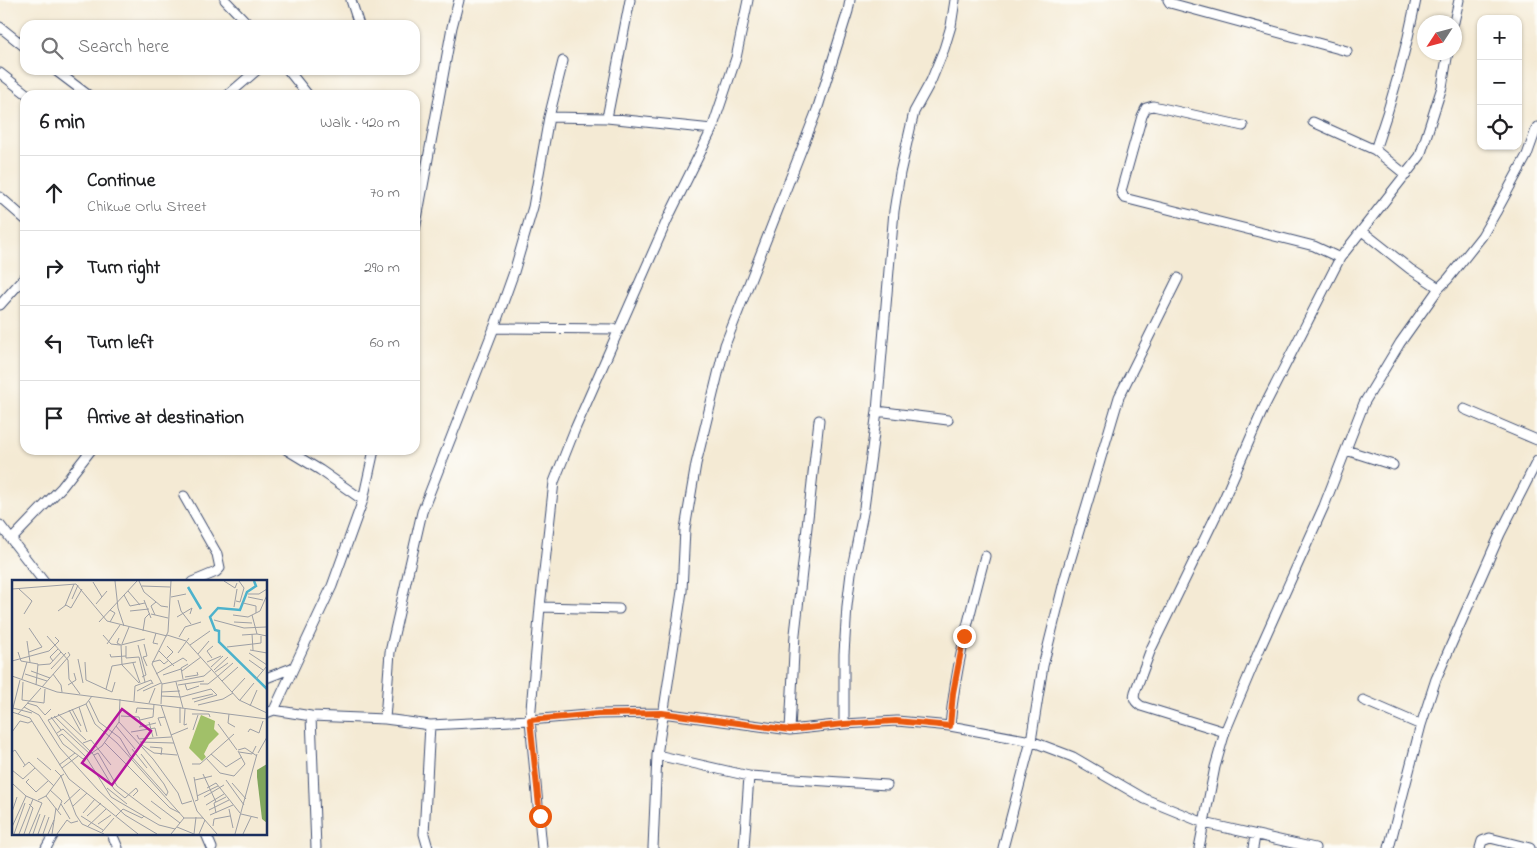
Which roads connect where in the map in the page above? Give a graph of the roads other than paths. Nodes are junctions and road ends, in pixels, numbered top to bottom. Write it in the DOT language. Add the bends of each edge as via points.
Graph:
graph roads {
  1 [pos="225,0"];
  2 [pos="351,0"];
  3 [pos="459,0"];
  4 [pos="630,0"];
  5 [pos="748,0"];
  6 [pos="850,0"];
  7 [pos="955,0"];
  8 [pos="1168,0"];
  9 [pos="1416,0"];
  10 [pos="1459,0"];
  11 [pos="1456,15"];
  12 [pos="244,20"];
  13 [pos="357,20"];
  14 [pos="0,27"];
  15 [pos="20,42"];
  16 [pos="1346,51"];
  17 [pos="1447,60"];
  18 [pos="563,61"];
  19 [pos="0,73"];
  20 [pos="62,75"];
  21 [pos="251,75"];
  22 [pos="292,75"];
  23 [pos="22,90"];
  24 [pos="81,90"];
  25 [pos="234,90"];
  26 [pos="304,90"];
  27 [pos="549,117"];
  28 [pos="607,118"];
  29 [pos="1313,122"];
  30 [pos="1243,126"];
  31 [pos="1537,127"];
  32 [pos="712,129"];
  33 [pos="1375,150"];
  34 [pos="1406,175"];
  35 [pos="0,197"];
  36 [pos="420,202"];
  37 [pos="20,215"];
  38 [pos="1362,231"];
  39 [pos="1340,258"];
  40 [pos="1178,278"];
  41 [pos="20,283"];
  42 [pos="1439,288"];
  43 [pos="0,305"];
  44 [pos="494,328"];
  45 [pos="619,329"];
  46 [pos="1464,409"];
  47 [pos="877,411"];
  48 [pos="819,420"];
  49 [pos="948,420"];
  50 [pos="1537,440"];
  51 [pos="1346,450"];
  52 [pos="87,455"];
  53 [pos="295,455"];
  54 [pos="373,455"];
  55 [pos="1537,462"];
  56 [pos="1394,465"];
  57 [pos="184,496"];
  58 [pos="363,500"];
  59 [pos="0,525"];
  60 [pos="12,539"];
  61 [pos="985,556"];
  62 [pos="43,580"];
  63 [pos="197,580"];
  64 [pos="540,607"];
  65 [pos="619,609"];
  66 [pos="292,668"];
  67 [pos="268,677"];
  68 [pos="1363,700"];
  69 [pos="270,711"];
  70 [pos="662,713"];
  71 [pos="310,716"];
  72 [pos="385,719"];
  73 [pos="530,720"];
  74 [pos="430,724"];
  75 [pos="844,724"];
  76 [pos="1421,725"];
  77 [pos="950,726"];
  78 [pos="790,730"];
  79 [pos="1226,732"];
  80 [pos="1031,741"];
  81 [pos="657,755"];
  82 [pos="749,776"];
  83 [pos="887,785"];
  84 [pos="1204,823"];
  85 [pos="53,836"];
  86 [pos="113,836"];
  87 [pos="207,836"];
  88 [pos="1255,836"];
  89 [pos="46,848"];
  90 [pos="118,848"];
  91 [pos="212,848"];
  92 [pos="316,848"];
  93 [pos="428,848"];
  94 [pos="542,848"];
  95 [pos="653,848"];
  96 [pos="744,848"];
  97 [pos="1003,848"];
  98 [pos="1199,848"];
  99 [pos="1254,848"];
  100 [pos="1315,848"];
  101 [pos="1389,848"];
  102 [pos="1480,848"];
  103 [pos="1530,848"];
  1 -- 12 [label="street"];
  2 -- 13 [label="street"];
  3 -- 36 [label="street"];
  4 -- 28 [label="street"];
  5 -- 32 [label="street" via="736,58"];
  6 -- 70 [label="street" via="817,110 725,345 696,464 685,529 682,591"];
  7 -- 47 [label="street" via="944,49 914,112 900,173"];
  8 -- 16 [label="street"];
  9 -- 33 [label="street" via="1390,106"];
  10 -- 11 [label="street"];
  14 -- 15 [label="street"];
  17 -- 34 [label="street" via="1430,128 1420,156"];
  18 -- 27 [label="street"];
  19 -- 23 [label="street"];
  20 -- 24 [label="street"];
  21 -- 25 [label="street"];
  22 -- 26 [label="street"];
  27 -- 28 [label="street"];
  27 -- 44 [label="street" via="533,207"];
  28 -- 32 [label="street"];
  29 -- 33 [label="street"];
  30 -- 39 [label="street" via="1153,106 1146,108 1121,191 1124,198 1314,246"];
  31 -- 42 [label="street" via="1527,155 1482,236"];
  32 -- 45 [label="street"];
  33 -- 34 [label="street"];
  34 -- 38 [label="street"];
  35 -- 37 [label="street"];
  38 -- 39 [label="street"];
  38 -- 42 [label="street"];
  39 -- 79 [label="street" via="1264,406 1223,501 1151,649 1135,692 1136,703 1141,706"];
  40 -- 80 [label="street" via="1119,397 1063,587 1043,666"];
  41 -- 43 [label="street"];
  42 -- 51 [label="street" via="1376,382 1364,403"];
  44 -- 45 [label="street"];
  44 -- 72 [label="street" via="422,512 390,652"];
  45 -- 64 [label="street" via="554,482"];
  46 -- 50 [label="street"];
  47 -- 49 [label="street"];
  47 -- 75 [label="street" via="849,589 844,654"];
  48 -- 78 [label="street" via="795,634"];
  51 -- 56 [label="street"];
  51 -- 79 [label="street"];
  52 -- 60 [label="street" via="62,487"];
  53 -- 58 [label="street"];
  54 -- 58 [label="street"];
  55 -- 76 [label="street" via="1500,534 1436,679"];
  57 -- 63 [label="street" via="220,563 216,572"];
  58 -- 66 [label="street" via="332,586"];
  59 -- 60 [label="street"];
  60 -- 62 [label="street"];
  61 -- 77 [label="street" via="964,636"];
  64 -- 65 [label="street"];
  64 -- 73 [label="street"];
  66 -- 67 [label="street"];
  66 -- 69 [label="street"];
  68 -- 76 [label="street"];
  69 -- 71 [label="street"];
  70 -- 73 [label="street"];
  70 -- 78 [label="street"];
  70 -- 81 [label="street"];
  71 -- 72 [label="street"];
  71 -- 92 [label="street"];
  72 -- 74 [label="street"];
  73 -- 74 [label="street"];
  73 -- 94 [label="street"];
  74 -- 93 [label="street" via="424,834"];
  75 -- 77 [label="street" via="896,721"];
  75 -- 78 [label="street"];
  76 -- 101 [label="street"];
  77 -- 80 [label="street"];
  79 -- 84 [label="street"];
  80 -- 84 [label="street" via="1073,757 1146,799"];
  80 -- 97 [label="street"];
  81 -- 82 [label="street"];
  81 -- 95 [label="street"];
  82 -- 83 [label="street"];
  82 -- 96 [label="street"];
  84 -- 88 [label="street"];
  84 -- 98 [label="street"];
  85 -- 89 [label="street"];
  86 -- 90 [label="street"];
  87 -- 91 [label="street"];
  88 -- 99 [label="street"];
  88 -- 100 [label="street"];
  102 -- 103 [label="street" via="1482,842 1490,838"];
}
